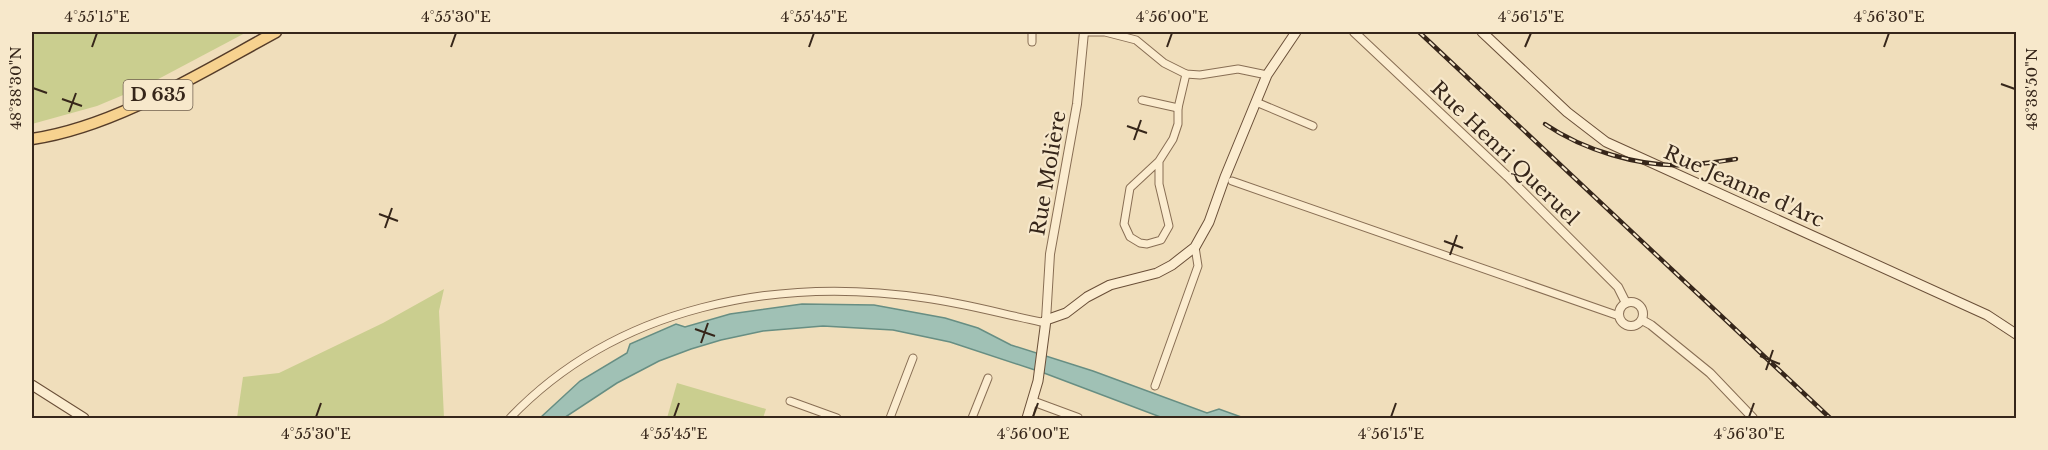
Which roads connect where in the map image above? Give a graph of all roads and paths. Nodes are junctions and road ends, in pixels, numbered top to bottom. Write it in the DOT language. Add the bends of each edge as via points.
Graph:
graph roads {
  1 [pos="276,32"];
  2 [pos="1032,32"];
  3 [pos="1084,32"];
  4 [pos="1296,32"];
  5 [pos="1353,32"];
  6 [pos="1482,32"];
  7 [pos="1032,42"];
  8 [pos="1186,74"];
  9 [pos="1267,75"];
  10 [pos="1142,100"];
  11 [pos="1256,102"];
  12 [pos="1178,108"];
  13 [pos="1313,126"];
  14 [pos="32,139"];
  15 [pos="1159,161"];
  16 [pos="1232,181"];
  17 [pos="1195,248"];
  18 [pos="1626,303"];
  19 [pos="1619,316"];
  20 [pos="1046,320"];
  21 [pos="1642,321"];
  22 [pos="2016,334"];
  23 [pos="913,358"];
  24 [pos="988,378"];
  25 [pos="32,385"];
  26 [pos="1155,386"];
  27 [pos="790,401"];
  28 [pos="1032,401"];
  29 [pos="72,415"];
  30 [pos="84,418"];
  31 [pos="510,418"];
  32 [pos="837,418"];
  33 [pos="890,418"];
  34 [pos="972,418"];
  35 [pos="1027,418"];
  36 [pos="1078,418"];
  37 [pos="1752,418"];
  1 -- 14 [label="main road, D 635" via="130,108"];
  2 -- 7 [label="street"];
  3 -- 8 [label="street" via="1105,32 1136,40 1164,63"];
  3 -- 20 [label="street, Rue Molière" via="1077,104 1050,254"];
  4 -- 9 [label="main road"];
  5 -- 18 [label="street, Rue Henri Queruel" via="1507,176 1618,287"];
  6 -- 22 [label="main road, Rue Jeanne d'Arc" via="1567,112 1606,142 1987,315"];
  8 -- 9 [label="street" via="1238,69"];
  8 -- 12 [label="street"];
  9 -- 11 [label="main road"];
  10 -- 12 [label="street"];
  11 -- 13 [label="street"];
  11 -- 17 [label="main road"];
  12 -- 15 [label="street" via="1173,139"];
  15 -- 15 [label="street" via="1159,184 1168,226 1161,240 1140,243 1130,237 1124,224 1130,188"];
  16 -- 19 [label="street"];
  17 -- 20 [label="main road" via="1157,273 1110,285 1066,313"];
  17 -- 26 [label="street" via="1198,266"];
  18 -- 19 [label="street"];
  18 -- 21 [label="street" via="1640,306"];
  19 -- 21 [label="street" via="1629,326"];
  20 -- 28 [label="main road"];
  20 -- 31 [label="street" via="923,297 872,292 791,291 756,296 681,313 609,342 546,386"];
  21 -- 37 [label="street" via="1710,373"];
  23 -- 33 [label="street"];
  24 -- 34 [label="street"];
  25 -- 29 [label="main road"];
  27 -- 32 [label="street"];
  28 -- 35 [label="main road"];
  28 -- 36 [label="street"];
  29 -- 30 [label="main road"];
}
